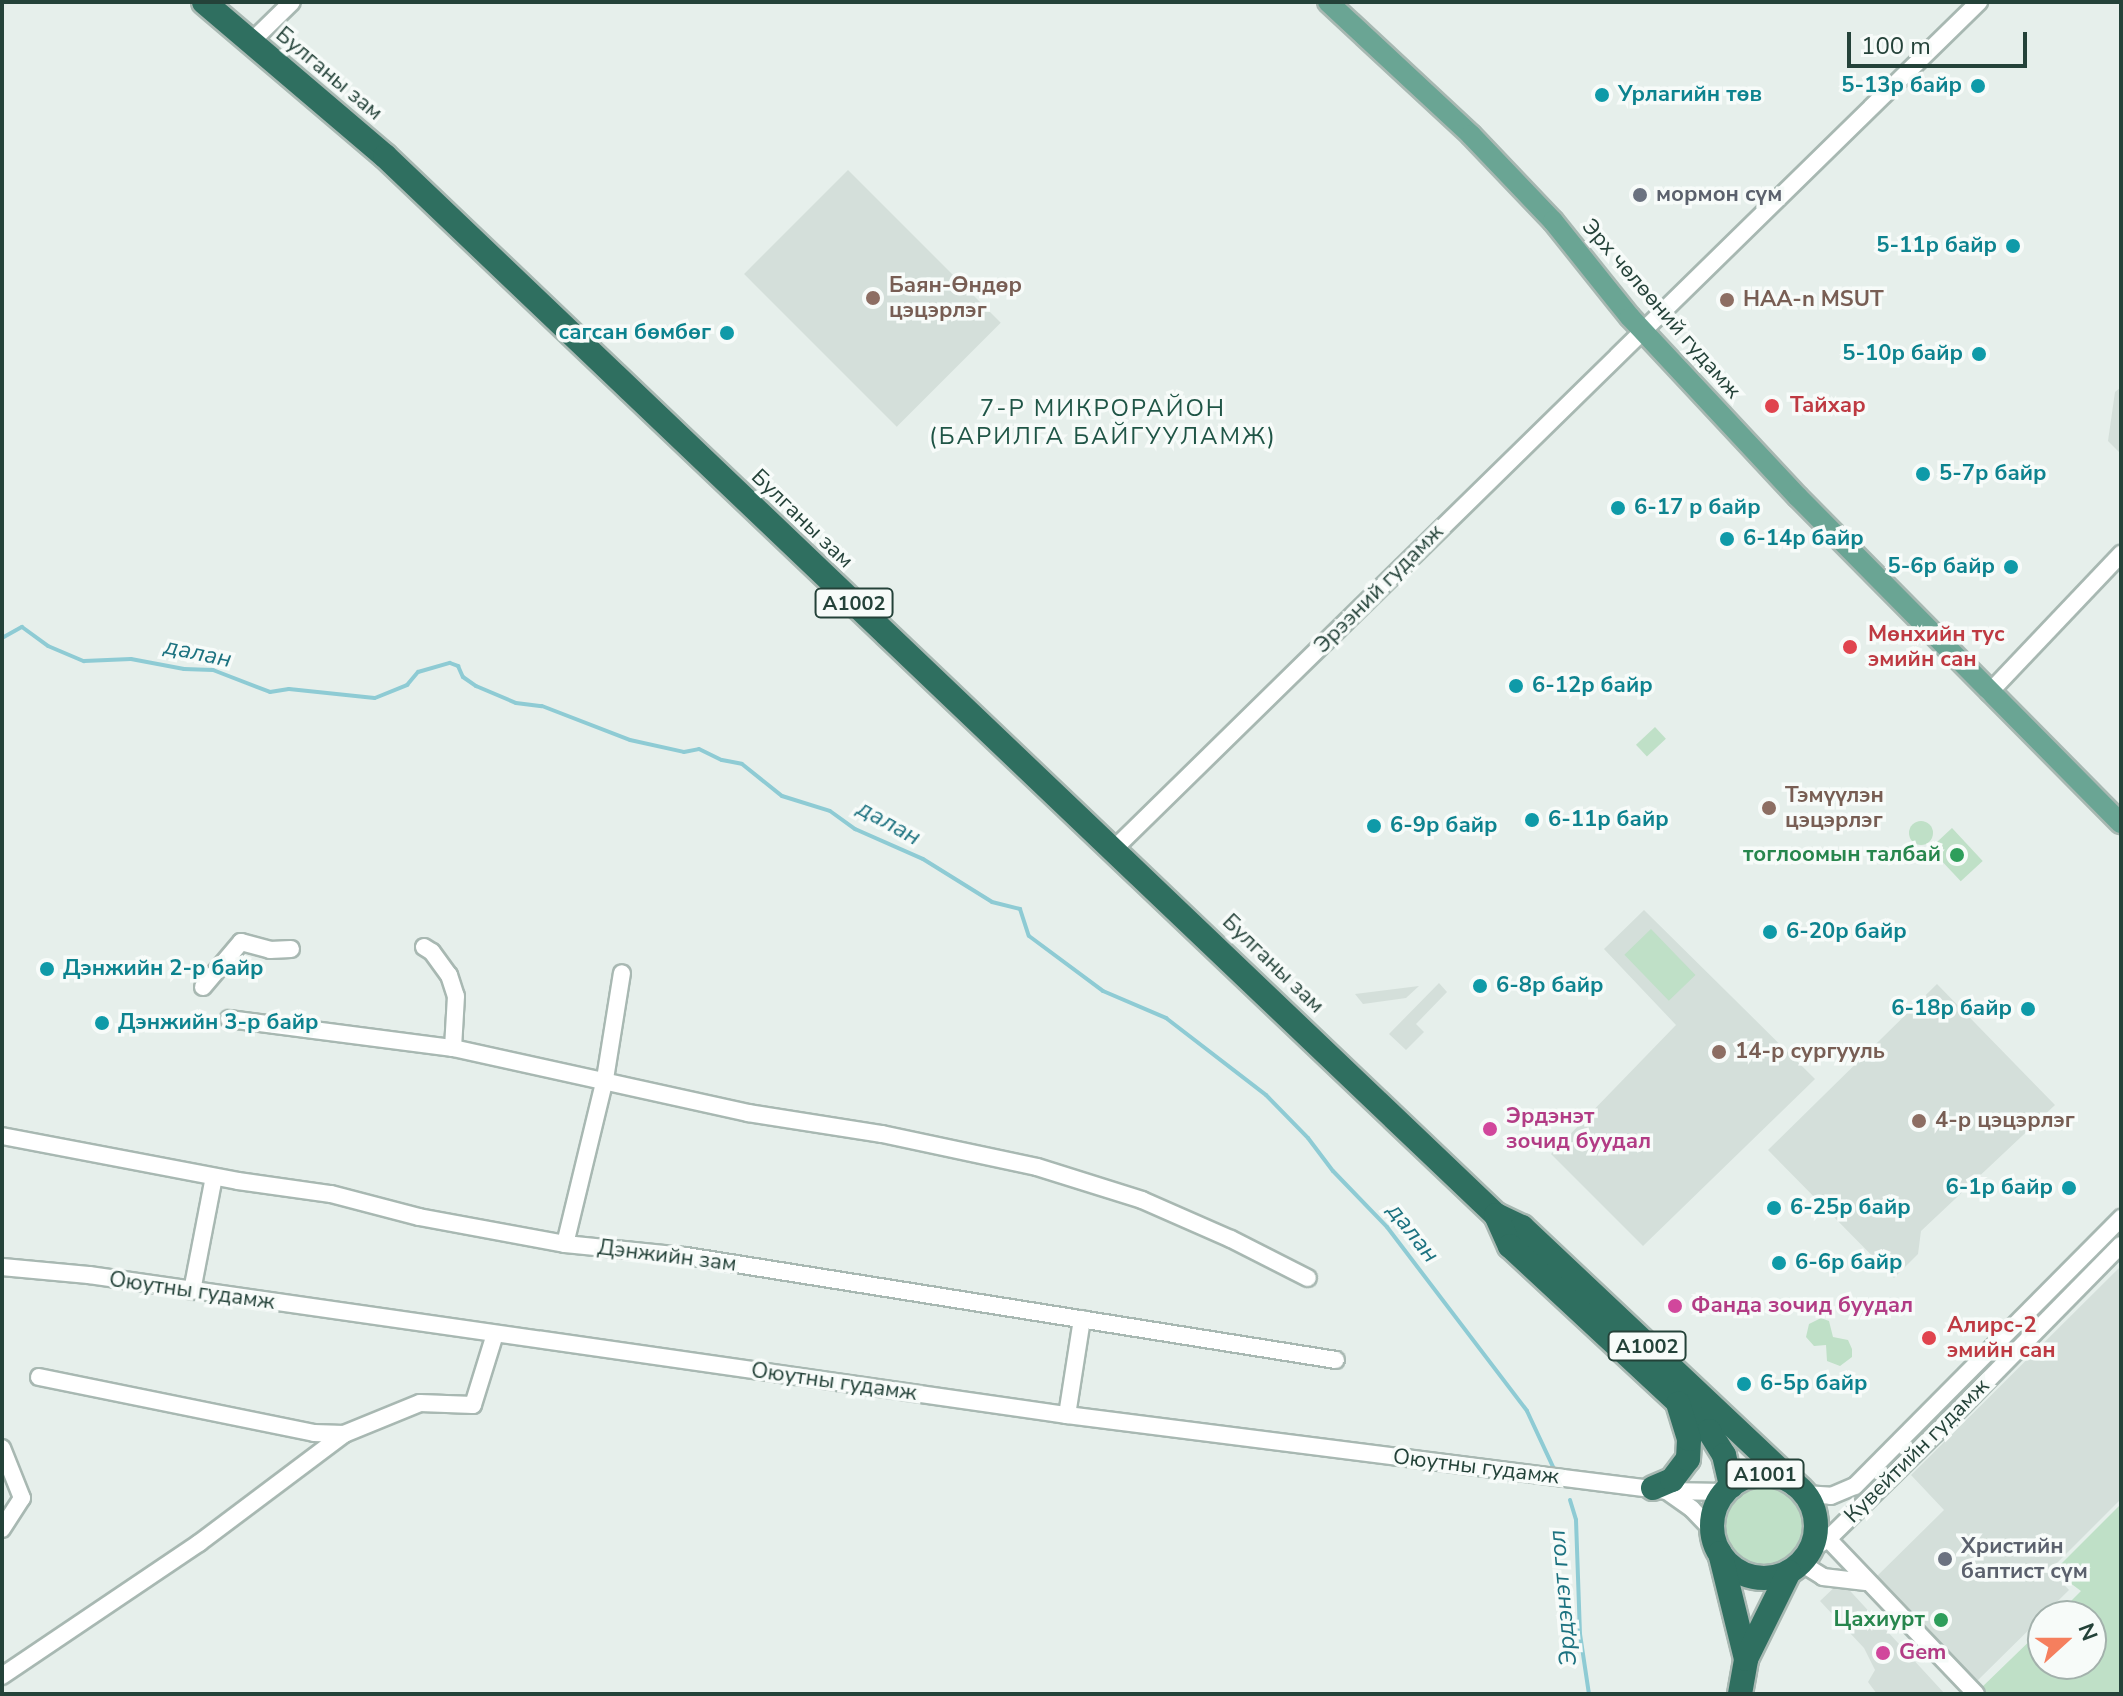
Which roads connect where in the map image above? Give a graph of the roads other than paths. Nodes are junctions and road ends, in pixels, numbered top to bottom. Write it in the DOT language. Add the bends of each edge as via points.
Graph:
graph roads {
  1 [pos="204,2"];
  2 [pos="292,2"];
  3 [pos="1328,2"];
  4 [pos="1979,2"];
  5 [pos="251,42"];
  6 [pos="1642,330"];
  7 [pos="2121,554"];
  8 [pos="1989,693"];
  9 [pos="2121,823"];
  10 [pos="1114,849"];
  11 [pos="424,947"];
  12 [pos="291,949"];
  13 [pos="622,973"];
  14 [pos="203,987"];
  15 [pos="229,1019"];
  16 [pos="453,1048"];
  17 [pos="605,1079"];
  18 [pos="2,1136"];
  19 [pos="214,1177"];
  20 [pos="1496,1215"];
  21 [pos="2121,1218"];
  22 [pos="565,1244"];
  23 [pos="2121,1245"];
  24 [pos="2,1267"];
  25 [pos="1308,1278"];
  26 [pos="192,1291"];
  27 [pos="1082,1319"];
  28 [pos="495,1334"];
  29 [pos="1336,1360"];
  30 [pos="39,1377"];
  31 [pos="1675,1398"];
  32 [pos="1067,1415"];
  33 [pos="344,1434"];
  34 [pos="2,1448"];
  35 [pos="1728,1489"];
  36 [pos="1800,1489"];
  37 [pos="1660,1490"];
  38 [pos="2,1529"];
  39 [pos="1717,1542"];
  40 [pos="1807,1556"];
  41 [pos="1866,1582"];
  42 [pos="1746,1659"];
  43 [pos="2,1676"];
  44 [pos="1740,1694"];
  45 [pos="1976,1694"];
  1 -- 5 [label="highway, Булганы зам / A1002"];
  2 -- 5 [label="street"];
  3 -- 6 [label="main road, Эрх чөлөөний гудамж" via="1471,135 1553,221"];
  4 -- 6 [label="street, Эрээний гудамж"];
  5 -- 10 [label="highway, Булганы зам / A1002" via="385,156"];
  6 -- 8 [label="main road, Эрх чөлөөний гудамж"];
  6 -- 10 [label="street, Эрээний гудамж"];
  7 -- 8 [label="street"];
  8 -- 9 [label="main road, Эрх чөлөөний гудамж"];
  10 -- 20 [label="highway, Булганы зам / A1002"];
  11 -- 16 [label="street" via="449,975 456,996"];
  12 -- 14 [label="street" via="241,942"];
  13 -- 17 [label="street"];
  15 -- 16 [label="street"];
  16 -- 17 [label="street"];
  17 -- 22 [label="street"];
  17 -- 25 [label="street" via="748,1113 1037,1167 1142,1200"];
  18 -- 19 [label="street, Дэнжийн зам"];
  19 -- 22 [label="street, Дэнжийн зам" via="331,1194 419,1217"];
  19 -- 26 [label="street"];
  20 -- 31 [label="highway, Булганы зам / A1002" via="1510,1246"];
  20 -- 36 [label="highway, Булганы зам / A1002" via="1522,1227"];
  21 -- 36 [label="street, Кувейтийн гудамж" via="1855,1486 1831,1496"];
  22 -- 27 [label="street, Дэнжийн зам" via="686,1256"];
  23 -- 40 [label="street, Кувейтийн гудамж"];
  24 -- 26 [label="street, Оюутны гудамж"];
  26 -- 28 [label="street, Оюутны гудамж"];
  27 -- 29 [label="street, Дэнжийн зам"];
  27 -- 32 [label="street"];
  28 -- 32 [label="street, Оюутны гудамж"];
  28 -- 33 [label="street" via="473,1405 420,1403"];
  30 -- 33 [label="street" via="314,1433"];
  31 -- 35 [label="highway, Булганы зам / A1002" via="1717,1442"];
  31 -- 37 [label="highway" via="1687,1426 1688,1459"];
  32 -- 37 [label="street, Оюутны гудамж"];
  33 -- 43 [label="street" via="199,1543"];
  34 -- 38 [label="street" via="22,1498"];
  35 -- 36 [label="highway, A1001" via="1755,1475 1783,1477"];
  35 -- 37 [label="street, Оюутны гудамж"];
  35 -- 39 [label="highway, A1001" via="1713,1517"];
  36 -- 40 [label="highway, A1001" via="1816,1521"];
  37 -- 39 [label="street" via="1692,1509"];
  39 -- 40 [label="highway" via="1739,1571 1751,1576 1777,1576"];
  39 -- 42 [label="highway, A1001"];
  40 -- 41 [label="street"];
  40 -- 41 [label="street" via="1823,1577"];
  40 -- 42 [label="highway, A1001"];
  41 -- 45 [label="street"];
  42 -- 44 [label="highway, A1001"];
}
